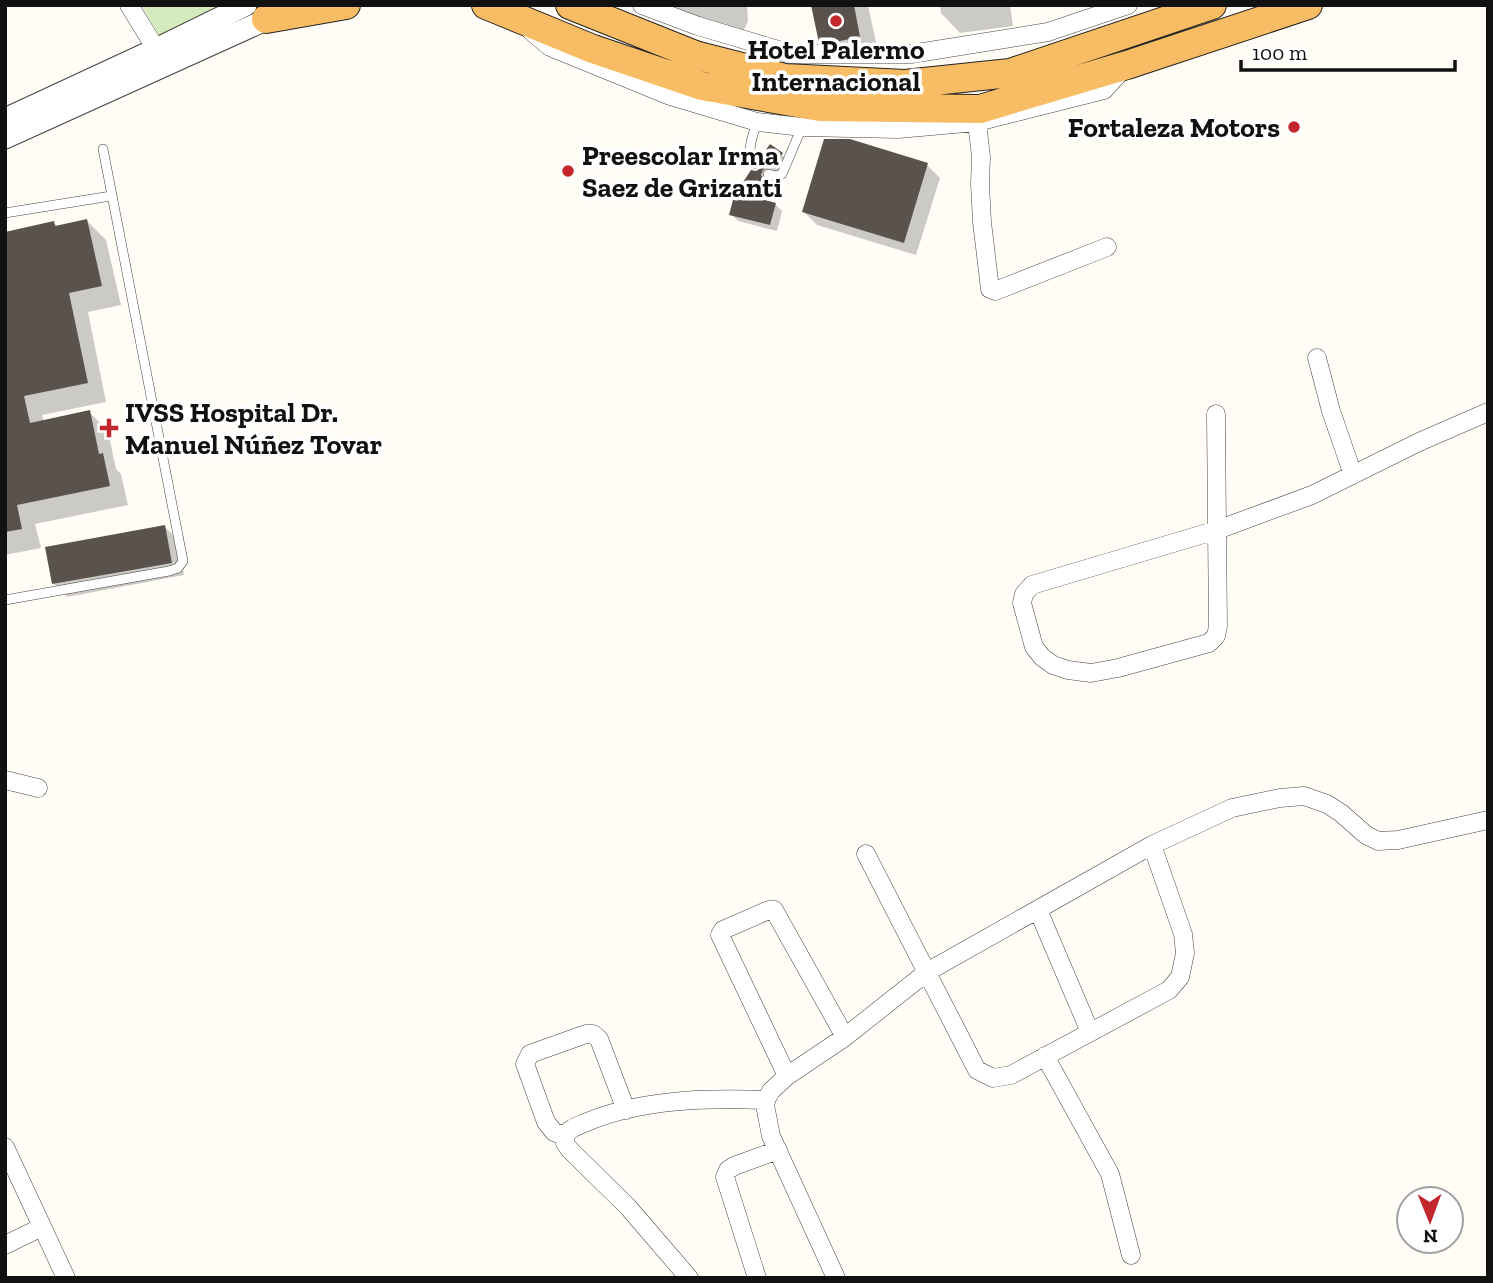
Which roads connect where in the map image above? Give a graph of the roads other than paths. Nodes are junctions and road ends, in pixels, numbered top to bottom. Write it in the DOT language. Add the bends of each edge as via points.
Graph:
graph roads {
  1 [pos="129,5"];
  2 [pos="298,5"];
  3 [pos="346,5"];
  4 [pos="486,5"];
  5 [pos="642,5"];
  6 [pos="1128,5"];
  7 [pos="1212,5"];
  8 [pos="1308,5"];
  9 [pos="572,6"];
  10 [pos="256,12"];
  11 [pos="513,15"];
  12 [pos="156,49"];
  13 [pos="1127,65"];
  14 [pos="5,119"];
  15 [pos="757,122"];
  16 [pos="977,122"];
  17 [pos="802,127"];
  18 [pos="5,138"];
  19 [pos="103,149"];
  20 [pos="755,164"];
  21 [pos="768,174"];
  22 [pos="111,196"];
  23 [pos="5,213"];
  24 [pos="1107,247"];
  25 [pos="1317,358"];
  26 [pos="1488,412"];
  27 [pos="1216,414"];
  28 [pos="1353,475"];
  29 [pos="1217,530"];
  30 [pos="5,600"];
  31 [pos="5,780"];
  32 [pos="38,788"];
  33 [pos="1488,820"];
  34 [pos="1152,845"];
  35 [pos="866,855"];
  36 [pos="1038,910"];
  37 [pos="927,972"];
  38 [pos="1090,1032"];
  39 [pos="845,1037"];
  40 [pos="1045,1056"];
  41 [pos="787,1076"];
  42 [pos="766,1100"];
  43 [pos="626,1110"];
  44 [pos="565,1136"];
  45 [pos="5,1147"];
  46 [pos="778,1150"];
  47 [pos="42,1227"];
  48 [pos="5,1245"];
  49 [pos="1131,1255"];
  50 [pos="66,1278"];
  51 [pos="689,1278"];
  52 [pos="757,1278"];
  53 [pos="836,1278"];
  1 -- 12 [label="street"];
  2 -- 10 [label="street"];
  3 -- 10 [label="highway"];
  4 -- 11 [label="highway"];
  5 -- 6 [label="street" via="792,54 911,54 1048,32"];
  7 -- 9 [label="highway" via="1010,73 905,84 785,78 695,55"];
  8 -- 13 [label="highway"];
  10 -- 12 [label="street"];
  10 -- 18 [label="street"];
  11 -- 13 [label="highway" via="593,49 702,86 820,107 980,109"];
  11 -- 15 [label="street" via="550,47 670,96"];
  12 -- 14 [label="street"];
  13 -- 16 [label="street" via="1104,90"];
  15 -- 17 [label="street"];
  15 -- 20 [label="lane" via="750,150"];
  16 -- 17 [label="street" via="898,129"];
  16 -- 24 [label="street" via="990,289 995,291"];
  17 -- 21 [label="lane" via="782,174"];
  19 -- 22 [label="lane"];
  22 -- 23 [label="lane"];
  22 -- 30 [label="lane" via="183,561 169,571"];
  25 -- 28 [label="street"];
  26 -- 28 [label="street"];
  27 -- 29 [label="street"];
  28 -- 29 [label="street"];
  29 -- 29 [label="street" via="1032,585 1022,603 1034,647 1054,665 1091,673 1209,643 1218,626"];
  31 -- 32 [label="street"];
  33 -- 34 [label="street" via="1398,841 1378,841 1341,813 1304,796 1231,808"];
  34 -- 36 [label="street"];
  34 -- 38 [label="street" via="1182,934 1185,953 1180,977 1169,990"];
  35 -- 37 [label="street"];
  36 -- 37 [label="street"];
  36 -- 38 [label="street"];
  37 -- 39 [label="street"];
  37 -- 40 [label="street" via="977,1070 993,1078 1011,1075"];
  38 -- 40 [label="street"];
  39 -- 41 [label="street"];
  39 -- 41 [label="street" via="774,910 723,930 720,935"];
  40 -- 49 [label="street" via="1110,1174"];
  41 -- 42 [label="street"];
  42 -- 43 [label="street" via="706,1100"];
  42 -- 46 [label="street" via="766,1116"];
  43 -- 44 [label="street" via="596,1118 568,1130"];
  43 -- 44 [label="street" via="596,1035 589,1033 530,1054 526,1068 545,1122"];
  44 -- 51 [label="street" via="570,1150 628,1207"];
  45 -- 47 [label="street"];
  46 -- 52 [label="street" via="738,1164 726,1174"];
  46 -- 53 [label="street"];
  47 -- 48 [label="street"];
  47 -- 50 [label="street"];
}
